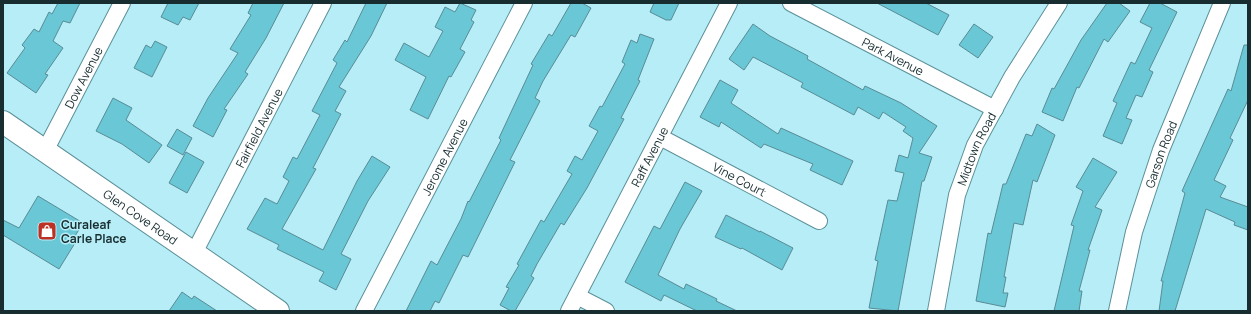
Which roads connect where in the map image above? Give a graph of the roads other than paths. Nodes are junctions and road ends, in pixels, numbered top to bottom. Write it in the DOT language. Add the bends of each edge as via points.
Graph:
graph roads {
  1 [pos="122,3"];
  2 [pos="323,3"];
  3 [pos="524,3"];
  4 [pos="730,3"];
  5 [pos="790,3"];
  6 [pos="1059,3"];
  7 [pos="1222,3"];
  8 [pos="995,109"];
  9 [pos="3,122"];
  10 [pos="660,137"];
  11 [pos="45,151"];
  12 [pos="819,221"];
  13 [pos="194,253"];
  14 [pos="577,296"];
  15 [pos="278,311"];
  16 [pos="364,311"];
  17 [pos="569,311"];
  18 [pos="606,311"];
  19 [pos="936,311"];
  20 [pos="1117,311"];
  1 -- 11 [label="street, Dow Avenue"];
  2 -- 13 [label="street, Fairfield Avenue"];
  3 -- 16 [label="street, Jerome Avenue"];
  4 -- 10 [label="street, Raff Avenue"];
  5 -- 8 [label="street, Park Avenue"];
  6 -- 8 [label="street, Midtown Road"];
  7 -- 20 [label="street, Garson Road" via="1161,150 1134,232"];
  8 -- 19 [label="street, Midtown Road" via="975,145 957,196"];
  9 -- 11 [label="main road, Glen Cove Road"];
  10 -- 12 [label="street, Vine Court"];
  10 -- 14 [label="street, Raff Avenue"];
  11 -- 13 [label="main road, Glen Cove Road"];
  13 -- 15 [label="main road, Glen Cove Road"];
  14 -- 17 [label="street, Raff Avenue"];
  14 -- 18 [label="street"];
}
